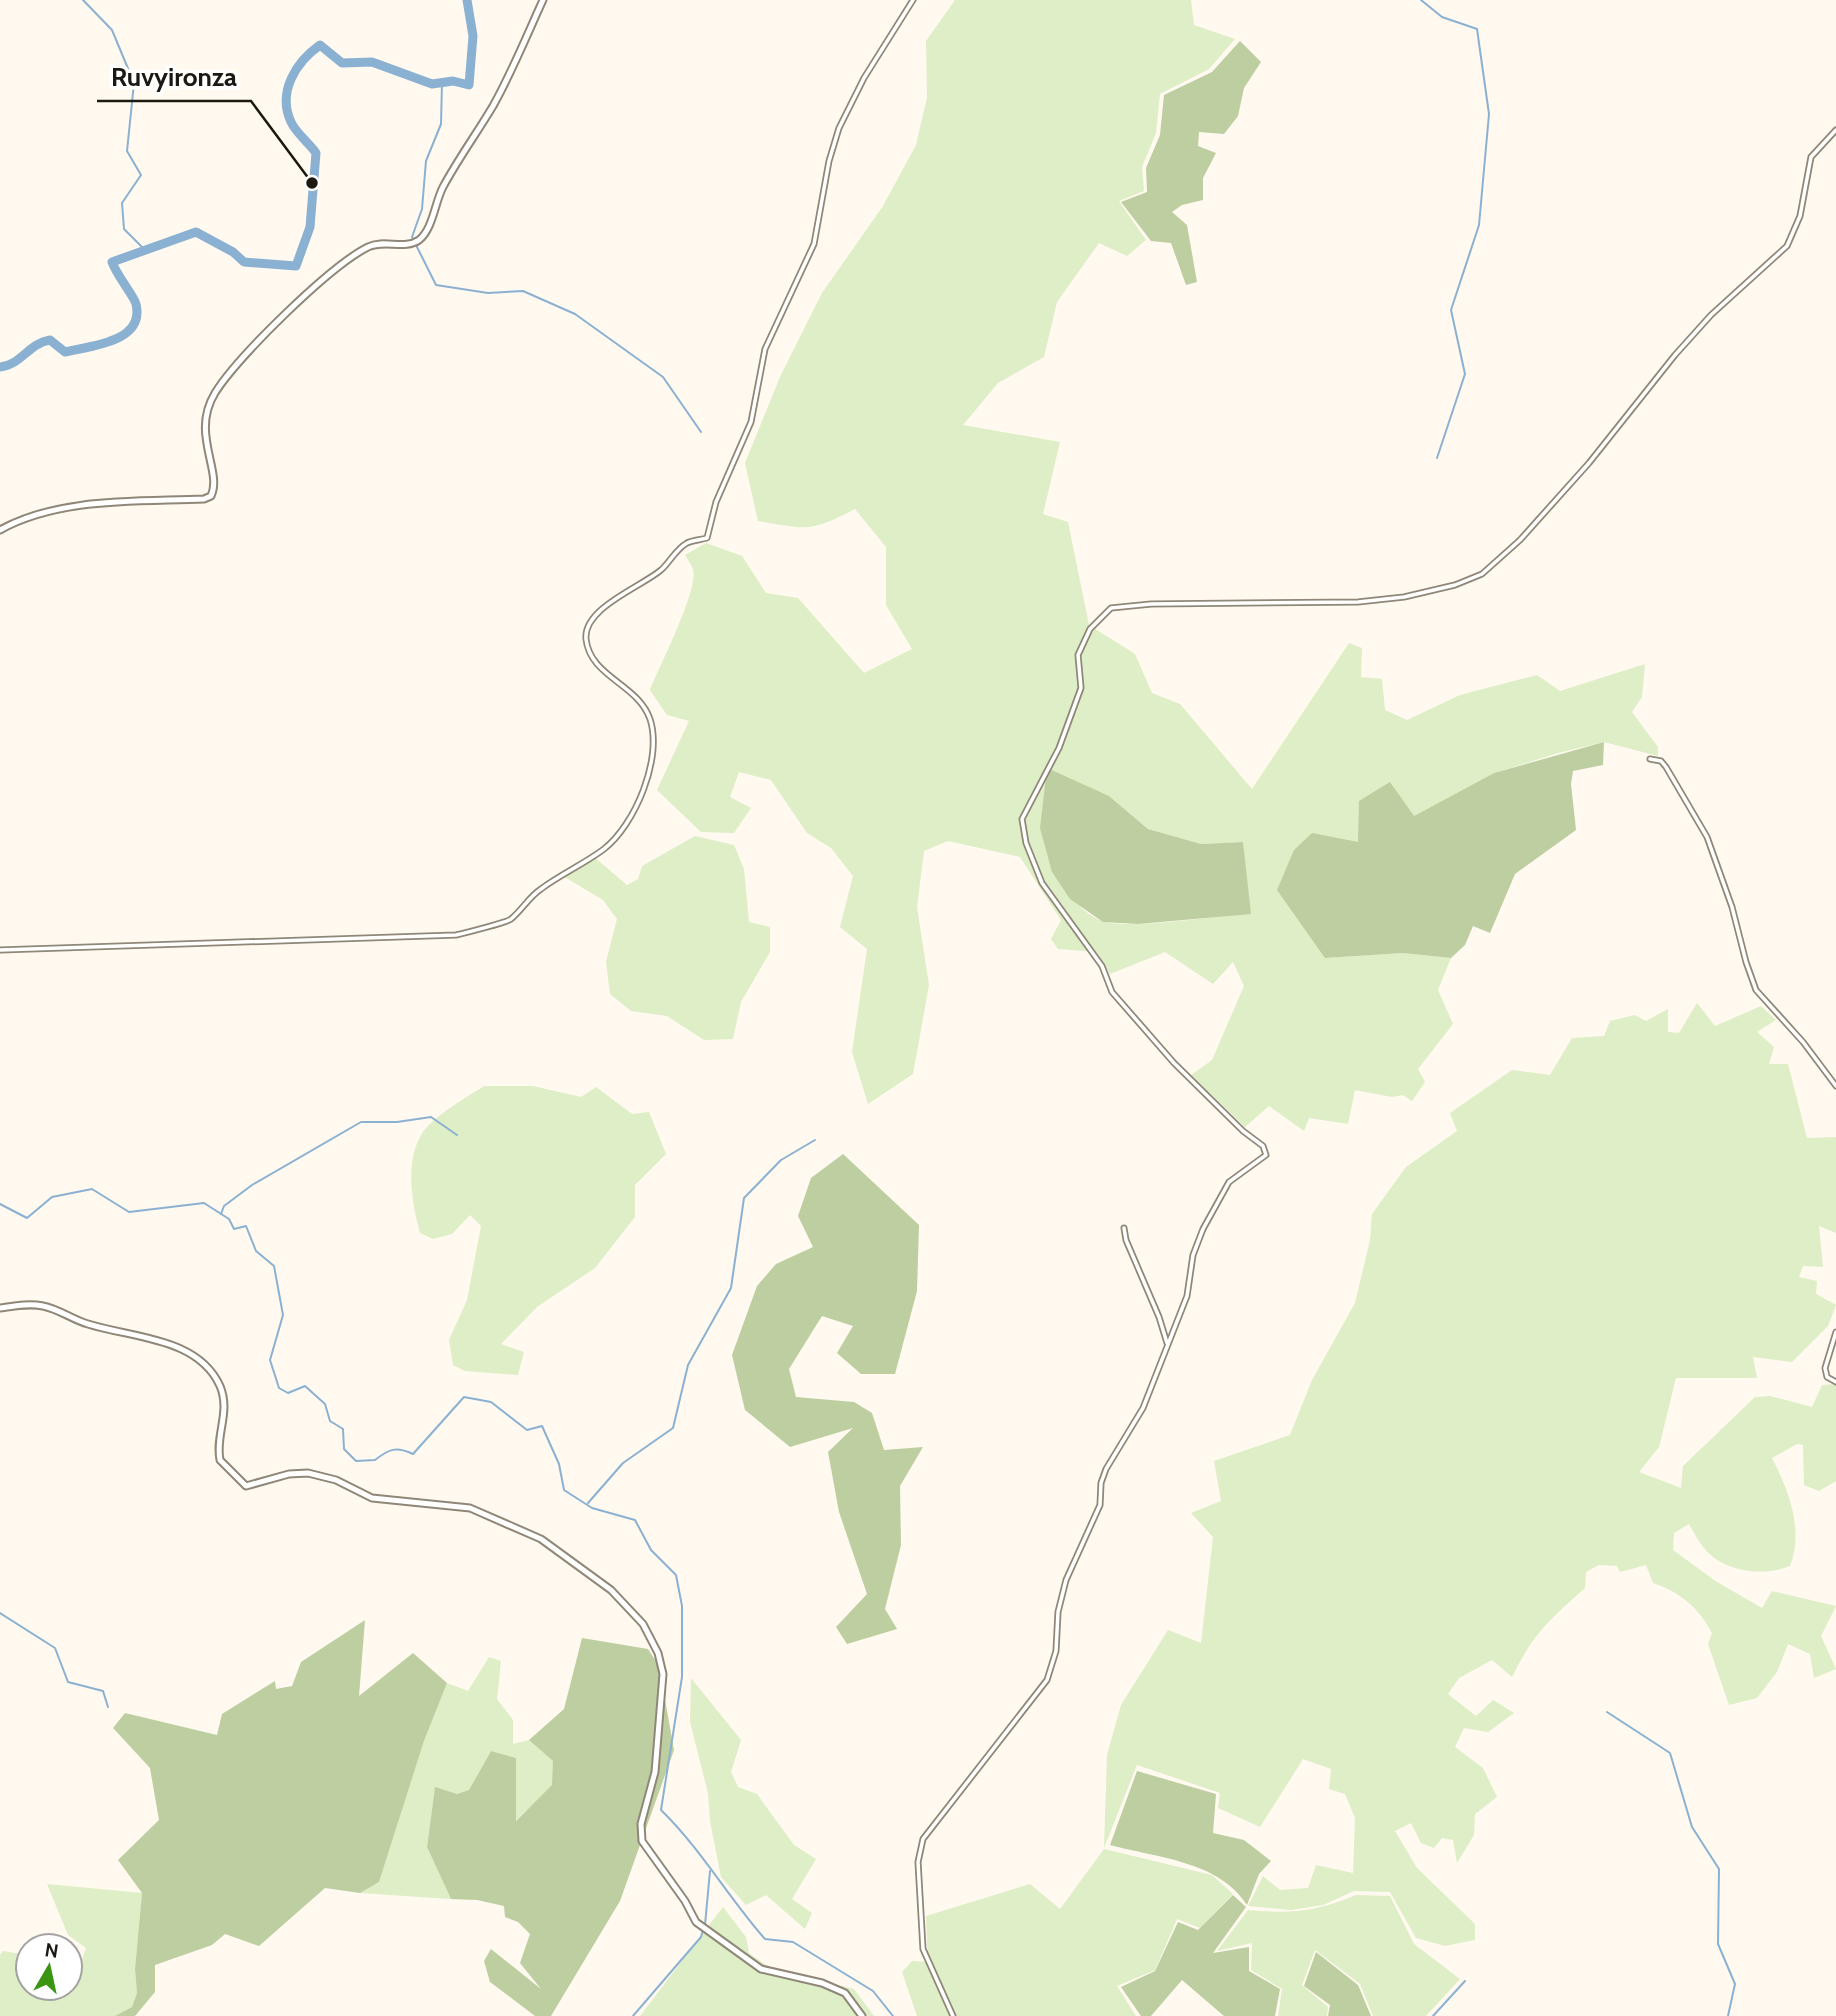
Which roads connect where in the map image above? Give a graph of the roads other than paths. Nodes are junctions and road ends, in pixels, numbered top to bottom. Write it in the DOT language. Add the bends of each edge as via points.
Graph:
graph roads {
  1 [pos="543,0"];
  2 [pos="913,0"];
  3 [pos="1836,130"];
  4 [pos="0,530"];
  5 [pos="1650,759"];
  6 [pos="0,950"];
  7 [pos="1836,1086"];
  8 [pos="1124,1228"];
  9 [pos="0,1308"];
  10 [pos="1836,1332"];
  11 [pos="1167,1343"];
  12 [pos="1836,1382"];
  13 [pos="862,2016"];
  14 [pos="953,2016"];
  1 -- 4 [label="street" via="498,97 442,189 423,236 415,243 378,243 357,253 270,331 215,393 205,428 211,496 56,510"];
  2 -- 6 [label="street" via="869,69 839,128 814,244 765,349 751,422 716,502 708,538 684,545 663,568 603,607 587,626 586,641 595,663 640,701 653,732 646,786 610,844 541,888 510,921 456,935"];
  3 -- 11 [label="street" via="1811,157 1800,216 1787,246 1711,315 1589,463 1520,540 1482,574 1455,585 1370,601 1111,608 1090,629 1078,654 1081,688 1059,748 1022,819 1026,843 1042,883 1102,966 1112,992 1174,1063 1263,1146 1266,1155 1228,1182 1215,1205 1193,1255 1187,1296"];
  5 -- 7 [label="street" via="1666,767 1704,829 1756,990"];
  8 -- 11 [label="street"];
  9 -- 13 [label="street" via="43,1306 193,1354 220,1388 225,1416 219,1460 246,1486 308,1473 336,1480 372,1498 470,1508 541,1539 611,1590 643,1624 663,1674 655,1772 641,1825 642,1841 696,1922 761,1969 845,1993"];
  10 -- 12 [label="street" via="1825,1368 1827,1377"];
  11 -- 14 [label="street" via="1143,1408 1101,1483 1100,1505 1066,1580 1056,1651 1046,1680 923,1839 918,1862 923,1949"];
}
